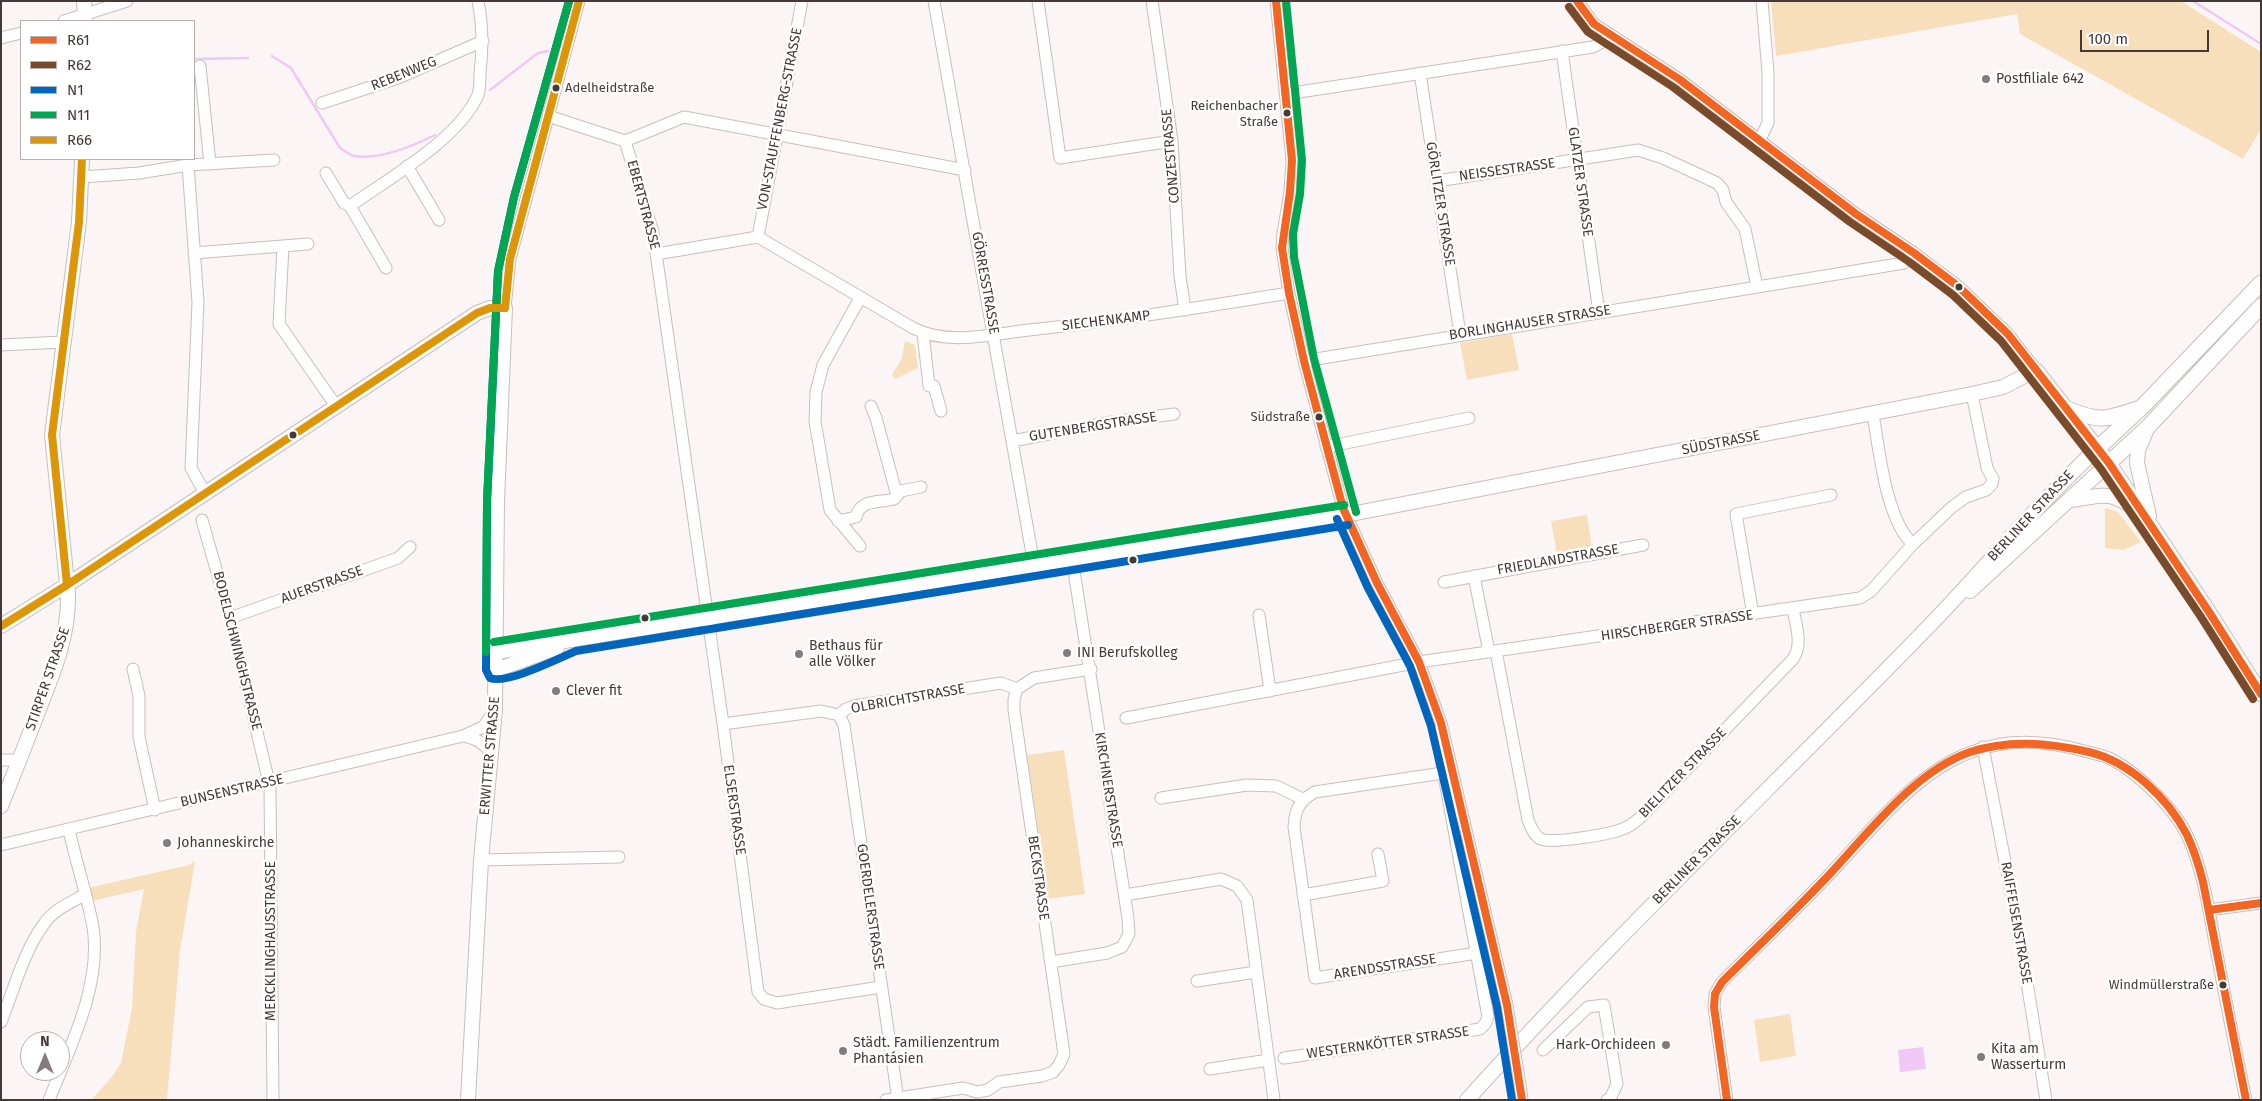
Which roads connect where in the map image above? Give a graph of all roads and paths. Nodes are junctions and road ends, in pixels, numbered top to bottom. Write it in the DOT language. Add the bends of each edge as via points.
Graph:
graph roads {
  1 [pos="84,1"];
  2 [pos="127,1"];
  3 [pos="478,1"];
  4 [pos="579,1"];
  5 [pos="802,1"];
  6 [pos="934,1"];
  7 [pos="1038,1"];
  8 [pos="1152,1"];
  9 [pos="1276,1"];
  10 [pos="1577,1"];
  11 [pos="1762,1"];
  12 [pos="86,18"];
  13 [pos="71,20"];
  14 [pos="20,33"];
  15 [pos="1612,37"];
  16 [pos="1,38"];
  17 [pos="483,41"];
  18 [pos="1562,51"];
  19 [pos="200,66"];
  20 [pos="1420,73"];
  21 [pos="1286,94"];
  22 [pos="322,103"];
  23 [pos="548,116"];
  24 [pos="777,136"];
  25 [pos="625,141"];
  26 [pos="1172,141"];
  27 [pos="1760,141"];
  28 [pos="1577,159"];
  29 [pos="82,160"];
  30 [pos="274,160"];
  31 [pos="210,164"];
  32 [pos="188,165"];
  33 [pos="406,166"];
  34 [pos="965,170"];
  35 [pos="326,173"];
  36 [pos="82,177"];
  37 [pos="1437,181"];
  38 [pos="350,206"];
  39 [pos="439,220"];
  40 [pos="758,237"];
  41 [pos="308,244"];
  42 [pos="283,246"];
  43 [pos="194,253"];
  44 [pos="1914,253"];
  45 [pos="656,254"];
  46 [pos="386,268"];
  47 [pos="2261,283"];
  48 [pos="1757,286"];
  49 [pos="1289,293"];
  50 [pos="860,298"];
  51 [pos="2261,306"];
  52 [pos="505,308"];
  53 [pos="1186,310"];
  54 [pos="1599,313"];
  55 [pos="922,333"];
  56 [pos="993,334"];
  57 [pos="1460,334"];
  58 [pos="63,342"];
  59 [pos="1,345"];
  60 [pos="1304,361"];
  61 [pos="2036,370"];
  62 [pos="1972,394"];
  63 [pos="336,406"];
  64 [pos="871,406"];
  65 [pos="2143,406"];
  66 [pos="2067,409"];
  67 [pos="941,412"];
  68 [pos="1174,414"];
  69 [pos="1873,414"];
  70 [pos="1469,418"];
  71 [pos="2148,427"];
  72 [pos="1012,440"];
  73 [pos="1326,447"];
  74 [pos="2097,449"];
  75 [pos="2109,463"];
  76 [pos="921,488"];
  77 [pos="205,493"];
  78 [pos="1831,495"];
  79 [pos="898,496"];
  80 [pos="2071,500"];
  81 [pos="1346,515"];
  82 [pos="2148,519"];
  83 [pos="202,520"];
  84 [pos="838,520"];
  85 [pos="1913,544"];
  86 [pos="1643,545"];
  87 [pos="860,546"];
  88 [pos="410,547"];
  89 [pos="1072,558"];
  90 [pos="1034,565"];
  91 [pos="1474,576"];
  92 [pos="1444,582"];
  93 [pos="67,585"];
  94 [pos="1794,608"];
  95 [pos="1259,614"];
  96 [pos="1752,615"];
  97 [pos="230,618"];
  98 [pos="707,618"];
  99 [pos="1931,624"];
  100 [pos="1,626"];
  101 [pos="573,641"];
  102 [pos="496,652"];
  103 [pos="1493,652"];
  104 [pos="1419,662"];
  105 [pos="133,670"];
  106 [pos="496,670"];
  107 [pos="1091,670"];
  108 [pos="2259,688"];
  109 [pos="1017,689"];
  110 [pos="1270,691"];
  111 [pos="496,710"];
  112 [pos="839,715"];
  113 [pos="1126,718"];
  114 [pos="1442,723"];
  115 [pos="723,724"];
  116 [pos="463,736"];
  117 [pos="1983,747"];
  118 [pos="492,754"];
  119 [pos="1,760"];
  120 [pos="19,760"];
  121 [pos="1443,772"];
  122 [pos="270,782"];
  123 [pos="1161,798"];
  124 [pos="1303,799"];
  125 [pos="1,806"];
  126 [pos="155,810"];
  127 [pos="68,830"];
  128 [pos="1,845"];
  129 [pos="1378,854"];
  130 [pos="619,857"];
  131 [pos="481,860"];
  132 [pos="84,895"];
  133 [pos="1125,895"];
  134 [pos="1303,895"];
  135 [pos="2261,903"];
  136 [pos="2209,913"];
  137 [pos="1477,953"];
  138 [pos="1051,962"];
  139 [pos="1256,972"];
  140 [pos="1198,981"];
  141 [pos="881,988"];
  142 [pos="1,1022"];
  143 [pos="1543,1050"];
  144 [pos="1284,1058"];
  145 [pos="1269,1060"];
  146 [pos="1210,1069"];
  147 [pos="983,1096"];
  148 [pos="898,1099"];
  149 [pos="49,1100"];
  150 [pos="273,1100"];
  151 [pos="468,1100"];
  152 [pos="886,1100"];
  153 [pos="1274,1100"];
  154 [pos="1467,1100"];
  155 [pos="1522,1100"];
  156 [pos="1607,1100"];
  157 [pos="1727,1100"];
  158 [pos="2046,1100"];
  159 [pos="2246,1100"];
  1 -- 12 [label="main road"];
  2 -- 12 [label="street" via="95,10"];
  3 -- 17 [label="street"];
  4 -- 23 [label="street, ERWITTER STRASSE"];
  5 -- 24 [label="street, VON-STAUFFENBERG-STRASSE"];
  6 -- 34 [label="street, GÖRRESSTRASSE"];
  7 -- 26 [label="street" via="1060,158"];
  8 -- 26 [label="street, CONZESTRASSE"];
  9 -- 21 [label="street, WESTERNKÖTTER STRASSE"];
  10 -- 15 [label="street" via="1594,24"];
  11 -- 27 [label="street" via="1768,72 1768,123"];
  12 -- 13 [label="street"];
  14 -- 16 [label="street"];
  15 -- 18 [label="street" via="1594,47"];
  15 -- 27 [label="street" via="1679,79"];
  17 -- 22 [label="street, REBENWEG" via="398,78"];
  17 -- 33 [label="street" via="479,94 466,116 446,136"];
  18 -- 20 [label="street"];
  18 -- 28 [label="street, GLATZER STRASSE"];
  19 -- 31 [label="street"];
  20 -- 21 [label="street"];
  20 -- 37 [label="street, GÖRLITZER STRASSE"];
  21 -- 49 [label="street, WESTERNKÖTTER STRASSE" via="1292,160 1282,248"];
  23 -- 25 [label="street, EBERTSTRASSE"];
  23 -- 52 [label="street, ERWITTER STRASSE" via="510,259"];
  24 -- 25 [label="street" via="684,117"];
  24 -- 34 [label="street"];
  24 -- 40 [label="street, VON-STAUFFENBERG-STRASSE"];
  25 -- 45 [label="street, EBERTSTRASSE" via="653,232"];
  26 -- 53 [label="street, CONZESTRASSE" via="1180,276"];
  27 -- 44 [label="street" via="1856,214"];
  28 -- 37 [label="street, NEISSESTRASSE"];
  28 -- 48 [label="street" via="1638,150 1717,183 1745,229"];
  28 -- 54 [label="street, GLATZER STRASSE"];
  29 -- 36 [label="main road, STIRPER STRASSE"];
  30 -- 31 [label="street"];
  31 -- 32 [label="street"];
  32 -- 36 [label="street" via="140,173"];
  32 -- 43 [label="street"];
  33 -- 38 [label="street"];
  33 -- 39 [label="street"];
  34 -- 56 [label="street, GÖRRESSTRASSE"];
  35 -- 38 [label="street"];
  36 -- 58 [label="main road, STIRPER STRASSE"];
  37 -- 57 [label="street, GÖRLITZER STRASSE"];
  38 -- 46 [label="street"];
  40 -- 45 [label="street"];
  40 -- 50 [label="street, SIECHENKAMP"];
  41 -- 42 [label="street"];
  42 -- 43 [label="street"];
  42 -- 63 [label="street" via="279,324"];
  43 -- 77 [label="street" via="198,302 191,468"];
  44 -- 48 [label="street, BORLINGHAUSER STRASSE" via="1900,264"];
  44 -- 61 [label="street" via="1973,300 2008,334"];
  45 -- 98 [label="street, EBERTSTRASSE"];
  47 -- 65 [label="highway, BERLINER STRASSE"];
  48 -- 54 [label="street, BORLINGHAUSER STRASSE"];
  49 -- 53 [label="street, SIECHENKAMP"];
  49 -- 60 [label="street, WESTERNKÖTTER STRASSE"];
  50 -- 55 [label="street, SIECHENKAMP"];
  50 -- 84 [label="street" via="823,365 816,392 815,421 827,497 830,510"];
  51 -- 71 [label="highway, BERLINER STRASSE"];
  52 -- 63 [label="main road" via="490,308 477,313"];
  52 -- 102 [label="main road, ERWITTER STRASSE" via="497,501"];
  53 -- 56 [label="street, SIECHENKAMP"];
  54 -- 57 [label="street, BORLINGHAUSER STRASSE"];
  55 -- 56 [label="street, SIECHENKAMP" via="962,337"];
  55 -- 67 [label="street" via="929,386 934,386"];
  56 -- 72 [label="street, GÖRRESSTRASSE"];
  57 -- 60 [label="street, BORLINGHAUSER STRASSE"];
  58 -- 59 [label="street"];
  58 -- 93 [label="main road, STIRPER STRASSE" via="52,434"];
  60 -- 73 [label="street, WESTERNKÖTTER STRASSE"];
  61 -- 62 [label="main road, SÜDSTRASSE" via="2003,387"];
  61 -- 66 [label="main road"];
  62 -- 69 [label="main road, SÜDSTRASSE"];
  62 -- 85 [label="street, HIRSCHBERGER STRASSE" via="1992,484 1952,507"];
  63 -- 77 [label="main road"];
  64 -- 79 [label="street"];
  65 -- 66 [label="highway" via="2106,419"];
  65 -- 74 [label="highway, BERLINER STRASSE"];
  66 -- 74 [label="main road"];
  68 -- 72 [label="street, GUTENBERGSTRASSE"];
  69 -- 81 [label="main road, SÜDSTRASSE"];
  69 -- 85 [label="street" via="1891,510"];
  70 -- 73 [label="street"];
  71 -- 75 [label="highway, BERLINER STRASSE"];
  71 -- 82 [label="main road" via="2136,463 2144,486"];
  72 -- 90 [label="street, GÖRRESSTRASSE"];
  73 -- 81 [label="street, WESTERNKÖTTER STRASSE"];
  74 -- 75 [label="main road"];
  74 -- 99 [label="main road, BERLINER STRASSE" via="2027,519"];
  75 -- 80 [label="main road, BERLINER STRASSE"];
  75 -- 82 [label="main road"];
  76 -- 79 [label="street" via="901,491"];
  77 -- 93 [label="main road"];
  78 -- 96 [label="street" via="1736,514"];
  79 -- 84 [label="street" via="863,504 856,517"];
  80 -- 82 [label="main road" via="2102,494 2116,496"];
  80 -- 99 [label="main road, BERLINER STRASSE"];
  81 -- 89 [label="main road, SÜDSTRASSE"];
  81 -- 104 [label="street, WESTERNKÖTTER STRASSE"];
  82 -- 108 [label="main road"];
  83 -- 97 [label="street, BODELSCHWINGHSTRASSE"];
  84 -- 87 [label="street"];
  85 -- 94 [label="street, HIRSCHBERGER STRASSE" via="1872,590 1860,598"];
  86 -- 91 [label="street, FRIEDLANDSTRASSE"];
  88 -- 97 [label="street, AUERSTRASSE" via="398,558"];
  89 -- 90 [label="main road, SÜDSTRASSE"];
  89 -- 107 [label="street, KIRCHNERSTRASSE"];
  90 -- 98 [label="main road, SÜDSTRASSE"];
  91 -- 92 [label="street, FRIEDLANDSTRASSE"];
  91 -- 103 [label="street"];
  93 -- 100 [label="main road"];
  93 -- 120 [label="main road, STIRPER STRASSE" via="68,618 64,639"];
  94 -- 96 [label="street, HIRSCHBERGER STRASSE"];
  94 -- 103 [label="street, BIELITZER STRASSE" via="1799,645 1793,659 1641,817 1627,828 1615,832 1561,840 1540,839 1528,820"];
  95 -- 110 [label="street"];
  96 -- 103 [label="street, HIRSCHBERGER STRASSE"];
  97 -- 122 [label="street, BODELSCHWINGHSTRASSE"];
  98 -- 101 [label="main road, SÜDSTRASSE"];
  98 -- 115 [label="street, ELSERSTRASSE"];
  99 -- 154 [label="main road, BERLINER STRASSE" via="1541,1018"];
  101 -- 102 [label="main road, SÜDSTRASSE"];
  101 -- 106 [label="main road, SÜDSTRASSE"];
  102 -- 106 [label="main road, ERWITTER STRASSE"];
  103 -- 104 [label="street, HIRSCHBERGER STRASSE"];
  104 -- 110 [label="street, HIRSCHBERGER STRASSE"];
  104 -- 114 [label="street, WESTERNKÖTTER STRASSE"];
  105 -- 126 [label="street" via="139,696 139,737"];
  106 -- 111 [label="main road, ERWITTER STRASSE"];
  107 -- 109 [label="street" via="1034,678"];
  107 -- 133 [label="street, KIRCHNERSTRASSE"];
  109 -- 112 [label="street, OLBRICHTSTRASSE" via="1001,684 964,688 854,706"];
  109 -- 138 [label="street, BECKSTRASSE" via="1014,710"];
  110 -- 113 [label="street, HIRSCHBERGER STRASSE"];
  111 -- 116 [label="street, BUNSENSTRASSE" via="483,727"];
  111 -- 118 [label="main road, ERWITTER STRASSE"];
  112 -- 115 [label="street, OLBRICHTSTRASSE" via="821,711"];
  112 -- 141 [label="street, GOERDELERSTRASSE" via="844,725"];
  114 -- 121 [label="street, WESTERNKÖTTER STRASSE" via="1438,742"];
  114 -- 155 [label="street, WESTERNKÖTTER STRASSE, bridge" via="1507,1005"];
  115 -- 141 [label="street, ELSERSTRASSE" via="758,992 764,999 777,1003"];
  116 -- 118 [label="street" via="478,741"];
  116 -- 122 [label="street, BUNSENSTRASSE"];
  117 -- 136 [label="street" via="2024,741 2059,744 2112,759 2139,778 2162,800 2187,836"];
  117 -- 157 [label="street" via="1945,764 1911,787 1722,982 1715,994 1714,1008"];
  117 -- 158 [label="street, RAIFFEISENSTRASSE" via="2021,944"];
  118 -- 131 [label="main road, ERWITTER STRASSE"];
  119 -- 120 [label="street"];
  120 -- 125 [label="main road, STIRPER STRASSE"];
  121 -- 124 [label="street" via="1315,792"];
  121 -- 137 [label="street, WESTERNKÖTTER STRASSE"];
  122 -- 126 [label="street, BUNSENSTRASSE"];
  122 -- 150 [label="street, MERCKLINGHAUSSTRASSE"];
  123 -- 124 [label="street" via="1247,785 1276,786"];
  124 -- 134 [label="street, ARENDSSTRASSE" via="1295,814 1294,827"];
  126 -- 127 [label="street, BUNSENSTRASSE"];
  127 -- 128 [label="street, BUNSENSTRASSE"];
  127 -- 132 [label="street"];
  129 -- 134 [label="street" via="1383,881"];
  130 -- 131 [label="street"];
  131 -- 151 [label="main road, ERWITTER STRASSE"];
  132 -- 142 [label="street" via="60,908 44,923 31,946"];
  132 -- 149 [label="street" via="93,928 94,967 82,1014"];
  133 -- 138 [label="street, KIRCHNERSTRASSE" via="1129,934 1122,947 1107,953"];
  133 -- 139 [label="street" via="1221,879 1237,886 1247,900"];
  134 -- 137 [label="street, ARENDSSTRASSE" via="1315,978"];
  135 -- 136 [label="street"];
  136 -- 159 [label="street"];
  137 -- 144 [label="street, WESTERNKÖTTER STRASSE" via="1488,1017 1480,1029"];
  138 -- 147 [label="street, BECKSTRASSE" via="1064,1054 1053,1072 999,1082"];
  139 -- 140 [label="street"];
  139 -- 145 [label="street"];
  141 -- 148 [label="street, GOERDELERSTRASSE"];
  143 -- 156 [label="street" via="1588,1007 1604,1005 1617,1084"];
  145 -- 146 [label="street"];
  145 -- 153 [label="street"];
  147 -- 148 [label="street" via="963,1088"];
  148 -- 152 [label="street"];
}
